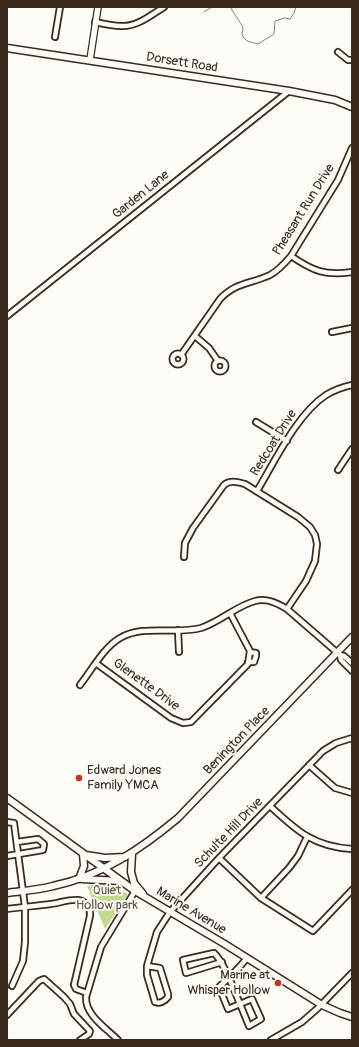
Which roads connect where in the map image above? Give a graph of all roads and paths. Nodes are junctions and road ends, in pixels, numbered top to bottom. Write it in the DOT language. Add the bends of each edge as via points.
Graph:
graph roads {
  1 [pos="60,7"];
  2 [pos="98,7"];
  3 [pos="164,7"];
  4 [pos="95,22"];
  5 [pos="55,37"];
  6 [pos="7,48"];
  7 [pos="338,52"];
  8 [pos="90,60"];
  9 [pos="352,60"];
  10 [pos="289,91"];
  11 [pos="352,106"];
  12 [pos="352,148"];
  13 [pos="291,256"];
  14 [pos="352,272"];
  15 [pos="7,316"];
  16 [pos="352,328"];
  17 [pos="332,332"];
  18 [pos="195,336"];
  19 [pos="181,355"];
  20 [pos="218,361"];
  21 [pos="352,385"];
  22 [pos="256,422"];
  23 [pos="287,441"];
  24 [pos="352,449"];
  25 [pos="338,470"];
  26 [pos="257,491"];
  27 [pos="184,557"];
  28 [pos="287,609"];
  29 [pos="230,613"];
  30 [pos="178,630"];
  31 [pos="352,637"];
  32 [pos="179,652"];
  33 [pos="339,654"];
  34 [pos="352,663"];
  35 [pos="97,664"];
  36 [pos="352,671"];
  37 [pos="80,685"];
  38 [pos="352,738"];
  39 [pos="310,765"];
  40 [pos="352,793"];
  41 [pos="7,798"];
  42 [pos="270,806"];
  43 [pos="7,822"];
  44 [pos="307,837"];
  45 [pos="17,842"];
  46 [pos="352,849"];
  47 [pos="83,854"];
  48 [pos="18,855"];
  49 [pos="129,855"];
  50 [pos="7,856"];
  51 [pos="219,858"];
  52 [pos="103,869"];
  53 [pos="79,879"];
  54 [pos="121,881"];
  55 [pos="352,890"];
  56 [pos="23,891"];
  57 [pos="135,891"];
  58 [pos="7,893"];
  59 [pos="145,897"];
  60 [pos="261,898"];
  61 [pos="25,907"];
  62 [pos="7,909"];
  63 [pos="170,912"];
  64 [pos="247,958"];
  65 [pos="222,962"];
  66 [pos="147,966"];
  67 [pos="352,973"];
  68 [pos="228,978"];
  69 [pos="12,986"];
  70 [pos="87,993"];
  71 [pos="240,1004"];
  72 [pos="322,1005"];
  73 [pos="7,1015"];
  74 [pos="352,1017"];
  75 [pos="281,1034"];
  76 [pos="80,1040"];
  77 [pos="118,1040"];
  78 [pos="271,1040"];
  79 [pos="285,1040"];
  1 -- 5 [label="street"];
  2 -- 4 [label="street"];
  3 -- 4 [label="street" via="143,21 128,26"];
  4 -- 8 [label="street"];
  6 -- 8 [label="main road, Dorsett Road"];
  7 -- 9 [label="street"];
  8 -- 10 [label="main road, Dorsett Road"];
  10 -- 11 [label="main road, Dorsett Road"];
  10 -- 15 [label="street, Garden Lane"];
  12 -- 13 [label="street, Pheasant Run Drive" via="338,180"];
  13 -- 14 [label="street" via="311,269 327,273"];
  13 -- 18 [label="street, Pheasant Run Drive" via="270,275 229,291 220,299"];
  16 -- 17 [label="street"];
  18 -- 19 [label="street, Pheasant Run Drive"];
  18 -- 20 [label="street" via="209,348"];
  21 -- 23 [label="street, Redcoat Drive" via="327,394 317,402 306,413"];
  22 -- 23 [label="street"];
  23 -- 26 [label="street, Redcoat Drive"];
  24 -- 25 [label="street"];
  26 -- 27 [label="street, Redcoat Drive" via="238,482 224,484 185,542"];
  26 -- 28 [label="street" via="298,517 315,535 315,561 306,581"];
  28 -- 29 [label="street" via="263,600"];
  28 -- 33 [label="street"];
  29 -- 30 [label="street" via="208,626"];
  29 -- 35 [label="street, Glenette Drive" via="250,652 248,662 191,722 171,718"];
  30 -- 32 [label="street"];
  30 -- 35 [label="street" via="141,631 124,636 106,651"];
  31 -- 33 [label="main road, Benington Place"];
  33 -- 34 [label="street"];
  33 -- 36 [label="street" via="341,660"];
  33 -- 49 [label="main road, Benington Place" via="178,818"];
  35 -- 37 [label="street"];
  38 -- 39 [label="street, Schulte Hill Drive" via="323,751"];
  39 -- 40 [label="street" via="335,788"];
  39 -- 42 [label="street, Schulte Hill Drive"];
  41 -- 47 [label="main road, Marine Avenue"];
  42 -- 44 [label="street"];
  42 -- 51 [label="street, Schulte Hill Drive"];
  43 -- 45 [label="street" via="14,823"];
  44 -- 46 [label="street" via="326,845"];
  44 -- 60 [label="street" via="289,868"];
  45 -- 48 [label="street"];
  45 -- 48 [label="street" via="38,839 44,844 43,850"];
  47 -- 49 [label="main road" via="105,858"];
  47 -- 52 [label="main road, Marine Avenue"];
  47 -- 53 [label="main road" via="84,866"];
  48 -- 50 [label="street"];
  48 -- 56 [label="street"];
  49 -- 52 [label="main road, Benington Place"];
  49 -- 59 [label="main road" via="134,883"];
  51 -- 60 [label="street"];
  51 -- 63 [label="street, Schulte Hill Drive"];
  52 -- 53 [label="main road, Benington Place"];
  52 -- 54 [label="main road, Marine Avenue"];
  53 -- 54 [label="main road"];
  53 -- 56 [label="main road"];
  54 -- 57 [label="main road, Marine Avenue"];
  55 -- 60 [label="street" via="313,931"];
  56 -- 58 [label="main road"];
  56 -- 61 [label="street"];
  57 -- 59 [label="main road, Marine Avenue"];
  57 -- 70 [label="street" via="101,947"];
  59 -- 63 [label="main road, Marine Avenue"];
  61 -- 62 [label="street"];
  61 -- 69 [label="street" via="23,961"];
  61 -- 70 [label="street" via="73,900 81,901 88,906 90,916 74,985 76,989"];
  63 -- 64 [label="main road, Marine Avenue"];
  63 -- 66 [label="street, Schulte Hill Drive" via="156,932"];
  64 -- 68 [label="street"];
  64 -- 72 [label="main road, Marine Avenue"];
  65 -- 65 [label="street" via="214,952 183,960 186,973"];
  65 -- 68 [label="street"];
  66 -- 66 [label="street, Schulte Hill Drive" via="160,968 168,994 166,1001 155,1002"];
  67 -- 72 [label="street"];
  68 -- 71 [label="street"];
  68 -- 71 [label="street" via="219,987 228,1009"];
  70 -- 77 [label="street" via="88,1009"];
  71 -- 71 [label="street" via="249,1026 261,1019 252,999"];
  72 -- 74 [label="main road, Marine Avenue"];
  72 -- 75 [label="street" via="302,1022"];
  73 -- 76 [label="street" via="42,979 47,980 70,1004 74,1014 90,1031"];
  75 -- 78 [label="street"];
  75 -- 79 [label="street"];
}
